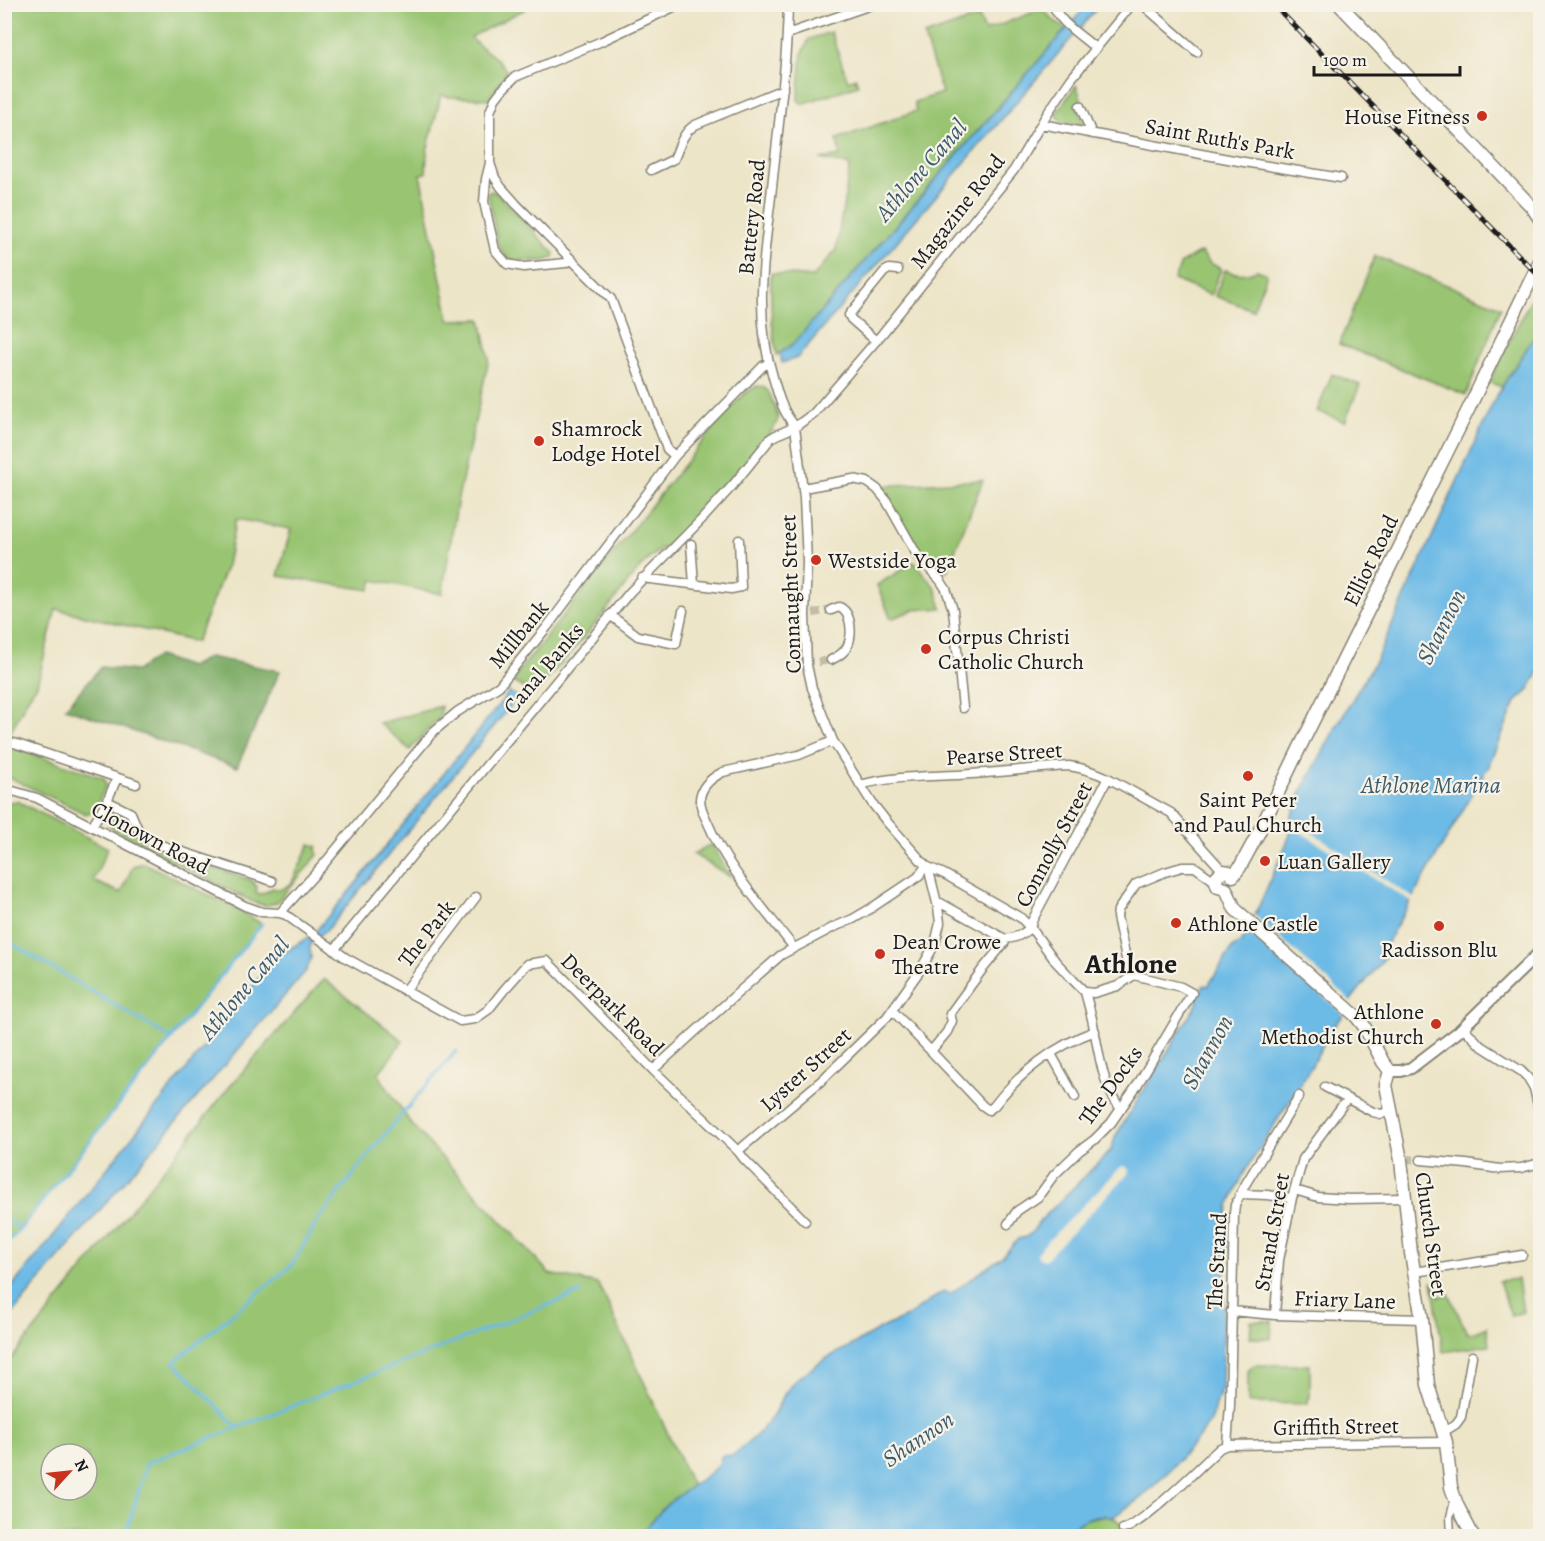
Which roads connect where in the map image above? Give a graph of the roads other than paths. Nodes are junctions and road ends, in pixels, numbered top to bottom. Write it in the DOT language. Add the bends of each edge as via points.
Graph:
graph roads {
  1 [pos="680,4"];
  2 [pos="788,4"];
  3 [pos="874,4"];
  4 [pos="1053,4"];
  5 [pos="1132,4"];
  6 [pos="1142,4"];
  7 [pos="1339,4"];
  8 [pos="788,34"];
  9 [pos="1095,48"];
  10 [pos="1197,52"];
  11 [pos="783,89"];
  12 [pos="1080,106"];
  13 [pos="1041,124"];
  14 [pos="1092,134"];
  15 [pos="490,163"];
  16 [pos="651,170"];
  17 [pos="1341,178"];
  18 [pos="1540,219"];
  19 [pos="571,259"];
  20 [pos="1540,261"];
  21 [pos="898,270"];
  22 [pos="876,341"];
  23 [pos="769,366"];
  24 [pos="795,427"];
  25 [pos="675,456"];
  26 [pos="803,488"];
  27 [pos="739,540"];
  28 [pos="691,544"];
  29 [pos="642,578"];
  30 [pos="694,584"];
  31 [pos="831,609"];
  32 [pos="683,611"];
  33 [pos="610,615"];
  34 [pos="831,660"];
  35 [pos="807,662"];
  36 [pos="818,662"];
  37 [pos="963,708"];
  38 [pos="833,741"];
  39 [pos="14,743"];
  40 [pos="117,778"];
  41 [pos="1108,778"];
  42 [pos="136,784"];
  43 [pos="860,785"];
  44 [pos="4,792"];
  45 [pos="107,801"];
  46 [pos="92,826"];
  47 [pos="928,867"];
  48 [pos="1224,880"];
  49 [pos="272,881"];
  50 [pos="476,897"];
  51 [pos="937,901"];
  52 [pos="280,913"];
  53 [pos="1030,928"];
  54 [pos="1005,939"];
  55 [pos="794,948"];
  56 [pos="334,950"];
  57 [pos="1540,952"];
  58 [pos="1130,976"];
  59 [pos="405,991"];
  60 [pos="1085,992"];
  61 [pos="892,1010"];
  62 [pos="1464,1028"];
  63 [pos="1095,1031"];
  64 [pos="931,1051"];
  65 [pos="1051,1054"];
  66 [pos="654,1070"];
  67 [pos="1390,1071"];
  68 [pos="1325,1087"];
  69 [pos="1299,1096"];
  70 [pos="1075,1097"];
  71 [pos="1347,1099"];
  72 [pos="1121,1109"];
  73 [pos="1391,1111"];
  74 [pos="1540,1114"];
  75 [pos="738,1151"];
  76 [pos="1421,1160"];
  77 [pos="1540,1163"];
  78 [pos="1240,1194"];
  79 [pos="1294,1194"];
  80 [pos="1405,1198"];
  81 [pos="805,1221"];
  82 [pos="1008,1224"];
  83 [pos="1521,1255"];
  84 [pos="1415,1272"];
  85 [pos="1232,1311"];
  86 [pos="1275,1315"];
  87 [pos="1422,1319"];
  88 [pos="1472,1356"];
  89 [pos="1444,1437"];
  90 [pos="1227,1445"];
  91 [pos="1455,1496"];
  92 [pos="1123,1529"];
  93 [pos="1451,1536"];
  94 [pos="1473,1536"];
  1 -- 15 [label="street" via="510,81 490,112"];
  2 -- 8 [label="street, Battery Road"];
  3 -- 8 [label="street"];
  4 -- 9 [label="street" via="1064,23"];
  5 -- 9 [label="street, Magazine Road"];
  6 -- 10 [label="street"];
  7 -- 18 [label="main road"];
  8 -- 11 [label="street, Battery Road"];
  9 -- 13 [label="street, Magazine Road"];
  11 -- 16 [label="street" via="695,125 687,132 674,159"];
  11 -- 23 [label="street, Battery Road" via="762,285"];
  12 -- 14 [label="street"];
  13 -- 14 [label="street, Saint Ruth's Park"];
  13 -- 22 [label="street, Magazine Road" via="1014,170"];
  14 -- 17 [label="street, Saint Ruth's Park"];
  15 -- 19 [label="street" via="501,187"];
  15 -- 19 [label="street" via="484,202 495,250 507,264 524,267 567,263"];
  19 -- 25 [label="street" via="611,299 667,449"];
  20 -- 48 [label="main road, Elliot Road" via="1259,832 1240,867"];
  21 -- 22 [label="street" via="884,272 849,315"];
  22 -- 24 [label="street, Magazine Road" via="814,413"];
  23 -- 24 [label="street, Battery Road" via="785,414"];
  23 -- 25 [label="street, Millbank" via="763,366"];
  24 -- 26 [label="street, Connaught Street"];
  24 -- 29 [label="street, Canal Banks" via="771,438 704,517"];
  25 -- 52 [label="street, Millbank" via="499,686 434,731"];
  26 -- 35 [label="street, Connaught Street" via="809,614"];
  26 -- 37 [label="street" via="857,479 870,484 886,500 917,555 940,580 949,597"];
  27 -- 30 [label="street" via="741,586 731,589"];
  28 -- 30 [label="street"];
  29 -- 30 [label="street"];
  29 -- 33 [label="street, Canal Banks"];
  31 -- 34 [label="street" via="845,610 850,631 845,651"];
  32 -- 33 [label="street" via="676,644 638,636"];
  33 -- 56 [label="street, Canal Banks"];
  35 -- 36 [label="street"];
  35 -- 38 [label="street, Connaught Street" via="812,688"];
  38 -- 43 [label="street, Connaught Street"];
  38 -- 55 [label="street" via="799,754 723,771 710,781 700,799 717,842 736,873"];
  39 -- 40 [label="street"];
  40 -- 42 [label="street"];
  40 -- 45 [label="street"];
  41 -- 43 [label="street, Pearse Street" via="1069,766 875,780"];
  41 -- 48 [label="street, Pearse Street" via="1167,810"];
  41 -- 53 [label="street, Connolly Street"];
  43 -- 47 [label="street, Connaught Street"];
  44 -- 46 [label="street, Clonown Road" via="37,798"];
  45 -- 46 [label="street"];
  45 -- 49 [label="street" via="131,813 140,832 154,842"];
  46 -- 52 [label="street, Clonown Road" via="245,906 264,913"];
  47 -- 51 [label="street, Lyster Street"];
  47 -- 53 [label="street" via="1015,915"];
  47 -- 55 [label="street" via="870,909"];
  48 -- 58 [label="street" via="1190,866 1136,884 1118,910"];
  48 -- 67 [label="main road" via="1236,909 1356,1016"];
  50 -- 59 [label="street, The Park"];
  51 -- 54 [label="street"];
  51 -- 61 [label="street, Lyster Street" via="940,923 935,944"];
  52 -- 56 [label="street, Deerpark Road"];
  53 -- 54 [label="street"];
  53 -- 60 [label="street"];
  54 -- 64 [label="street" via="950,1014 952,1021 947,1032"];
  55 -- 66 [label="street" via="750,982"];
  56 -- 59 [label="street, Deerpark Road"];
  57 -- 62 [label="street"];
  58 -- 60 [label="street" via="1118,986"];
  58 -- 72 [label="street, The Docks" via="1192,993"];
  59 -- 66 [label="street, Deerpark Road" via="460,1021 475,1019 488,1010 527,964 548,961"];
  60 -- 63 [label="street"];
  61 -- 64 [label="street"];
  61 -- 75 [label="street, Lyster Street" via="822,1080"];
  62 -- 67 [label="street" via="1412,1068"];
  62 -- 74 [label="street" via="1480,1045 1528,1078"];
  63 -- 65 [label="street"];
  63 -- 72 [label="street" via="1102,1071"];
  64 -- 65 [label="street" via="989,1110 1029,1069"];
  65 -- 70 [label="street"];
  66 -- 75 [label="street, Deerpark Road"];
  67 -- 73 [label="main road, Church Street" via="1386,1085"];
  68 -- 71 [label="street"];
  69 -- 78 [label="street, The Strand"];
  71 -- 73 [label="street" via="1373,1112"];
  71 -- 79 [label="street, Strand Street" via="1305,1156"];
  72 -- 82 [label="street, The Docks"];
  73 -- 80 [label="main road, Church Street" via="1403,1160"];
  75 -- 81 [label="street, Deerpark Road"];
  76 -- 77 [label="street" via="1500,1169"];
  78 -- 79 [label="street"];
  78 -- 85 [label="street, The Strand" via="1234,1214"];
  79 -- 80 [label="street"];
  79 -- 86 [label="street, Strand Street" via="1280,1260"];
  80 -- 84 [label="main road, Church Street"];
  83 -- 84 [label="street"];
  84 -- 87 [label="main road, Church Street"];
  85 -- 86 [label="street, Friary Lane"];
  85 -- 90 [label="street, The Strand"];
  86 -- 87 [label="street, Friary Lane"];
  87 -- 89 [label="main road, Church Street" via="1428,1385"];
  88 -- 89 [label="street" via="1461,1417"];
  89 -- 90 [label="street, Griffith Street"];
  89 -- 91 [label="main road, Church Street"];
  90 -- 92 [label="street" via="1145,1516"];
  91 -- 93 [label="street"];
  91 -- 94 [label="main road, Church Street"];
}
